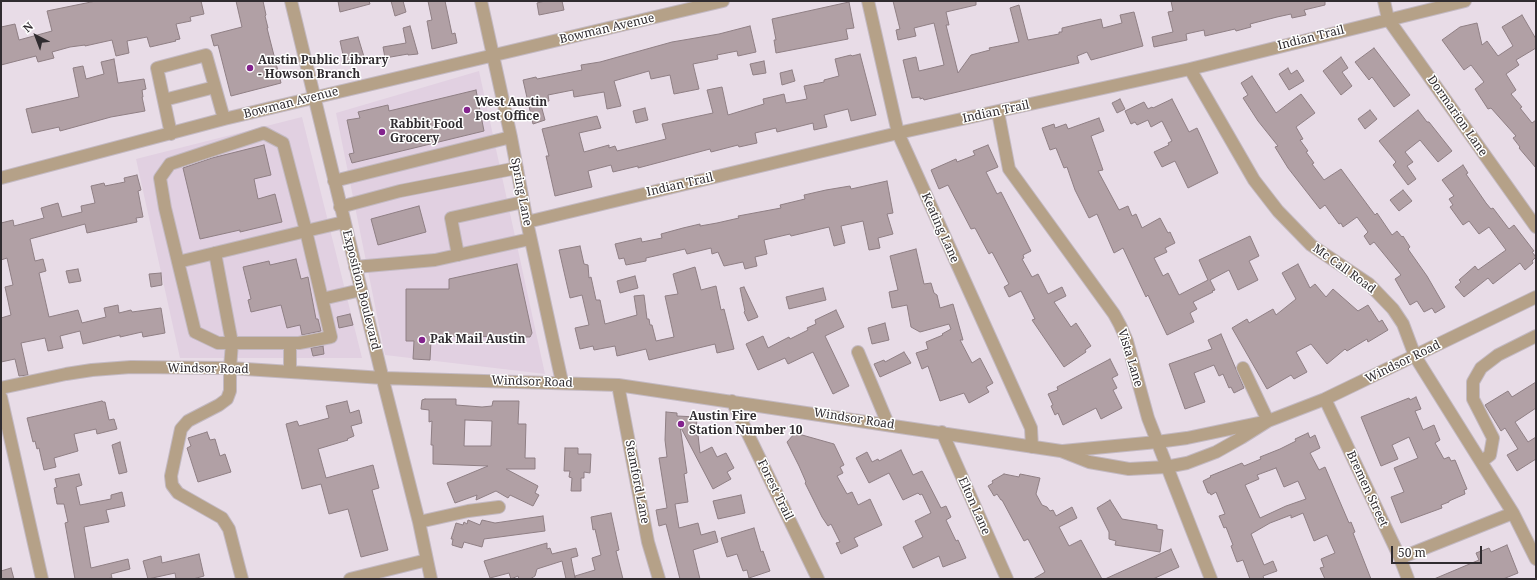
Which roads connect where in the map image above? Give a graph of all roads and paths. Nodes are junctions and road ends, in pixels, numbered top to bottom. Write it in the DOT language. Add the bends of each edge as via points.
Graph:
graph roads {
  1 [pos="291,1"];
  2 [pos="481,1"];
  3 [pos="723,1"];
  4 [pos="868,1"];
  5 [pos="1384,1"];
  6 [pos="1465,1"];
  7 [pos="1388,19"];
  8 [pos="494,56"];
  9 [pos="1190,68"];
  10 [pos="215,87"];
  11 [pos="314,98"];
  12 [pos="164,100"];
  13 [pos="998,112"];
  14 [pos="224,120"];
  15 [pos="898,133"];
  16 [pos="170,134"];
  17 [pos="511,137"];
  18 [pos="517,168"];
  19 [pos="1,178"];
  20 [pos="334,181"];
  21 [pos="523,202"];
  22 [pos="340,207"];
  23 [pos="344,222"];
  24 [pos="527,222"];
  25 [pos="1536,227"];
  26 [pos="306,231"];
  27 [pos="530,239"];
  28 [pos="215,253"];
  29 [pos="458,255"];
  30 [pos="178,262"];
  31 [pos="355,266"];
  32 [pos="361,290"];
  33 [pos="1536,297"];
  34 [pos="322,299"];
  35 [pos="1536,336"];
  36 [pos="290,342"];
  37 [pos="232,343"];
  38 [pos="858,352"];
  39 [pos="1416,356"];
  40 [pos="230,368"];
  41 [pos="1243,368"];
  42 [pos="290,372"];
  43 [pos="382,378"];
  44 [pos="562,382"];
  45 [pos="618,385"];
  46 [pos="1,388"];
  47 [pos="1,397"];
  48 [pos="1325,399"];
  49 [pos="732,401"];
  50 [pos="1268,421"];
  51 [pos="888,424"];
  52 [pos="942,432"];
  53 [pos="1157,442"];
  54 [pos="1032,447"];
  55 [pos="1061,451"];
  56 [pos="1481,462"];
  57 [pos="1166,467"];
  58 [pos="499,507"];
  59 [pos="1513,513"];
  60 [pos="419,522"];
  61 [pos="1400,558"];
  62 [pos="1536,559"];
  63 [pos="427,560"];
  64 [pos="42,579"];
  65 [pos="242,579"];
  66 [pos="350,579"];
  67 [pos="432,579"];
  68 [pos="659,579"];
  69 [pos="818,579"];
  70 [pos="1007,579"];
  71 [pos="1211,579"];
  72 [pos="1408,579"];
  1 -- 11 [label="street, Exposition Boulevard"];
  2 -- 8 [label="street, Spring Lane"];
  3 -- 8 [label="street, Bowman Avenue"];
  4 -- 15 [label="street, Keating Lane"];
  5 -- 7 [label="street, Dormarion Lane"];
  6 -- 7 [label="street, Indian Trail"];
  7 -- 9 [label="street, Indian Trail"];
  7 -- 25 [label="street, Dormarion Lane"];
  8 -- 11 [label="street, Bowman Avenue"];
  8 -- 17 [label="street, Spring Lane"];
  9 -- 13 [label="street, Indian Trail"];
  9 -- 39 [label="street, Mc Call Road" via="1254,180 1278,211 1310,244 1369,284 1384,298 1403,324"];
  10 -- 12 [label="street"];
  10 -- 12 [label="street" via="206,55 157,68"];
  10 -- 14 [label="street"];
  11 -- 14 [label="street, Bowman Avenue"];
  11 -- 20 [label="street, Exposition Boulevard"];
  12 -- 16 [label="street"];
  13 -- 15 [label="street, Indian Trail"];
  13 -- 53 [label="street, Vista Lane" via="1009,169 1120,325"];
  14 -- 16 [label="street, Bowman Avenue"];
  15 -- 24 [label="street, Indian Trail"];
  15 -- 54 [label="street, Keating Lane" via="1031,428"];
  16 -- 19 [label="street, Bowman Avenue"];
  17 -- 18 [label="street, Spring Lane"];
  17 -- 20 [label="street"];
  18 -- 21 [label="street, Spring Lane"];
  18 -- 22 [label="street" via="400,191"];
  20 -- 22 [label="street, Exposition Boulevard"];
  21 -- 24 [label="street, Spring Lane"];
  21 -- 29 [label="street" via="451,218"];
  22 -- 23 [label="street, Exposition Boulevard"];
  23 -- 26 [label="street"];
  23 -- 31 [label="street, Exposition Boulevard"];
  24 -- 27 [label="street, Spring Lane"];
  26 -- 28 [label="street"];
  26 -- 30 [label="street" via="283,143 264,133 170,164 160,178"];
  26 -- 34 [label="street"];
  27 -- 29 [label="street"];
  27 -- 44 [label="street, Spring Lane"];
  28 -- 30 [label="street"];
  28 -- 37 [label="street"];
  29 -- 31 [label="street" via="434,260"];
  30 -- 37 [label="street" via="195,332 218,343"];
  31 -- 32 [label="street, Exposition Boulevard"];
  32 -- 34 [label="street"];
  32 -- 43 [label="street, Exposition Boulevard"];
  33 -- 39 [label="street, Windsor Road"];
  34 -- 36 [label="street" via="331,337 299,343"];
  35 -- 56 [label="street" via="1492,359 1481,368 1473,382 1473,399 1493,438 1490,454"];
  36 -- 37 [label="street"];
  36 -- 42 [label="street"];
  37 -- 40 [label="street"];
  38 -- 51 [label="street"];
  39 -- 48 [label="street, Windsor Road"];
  39 -- 56 [label="street, Mc Call Road"];
  40 -- 42 [label="street, Windsor Road"];
  40 -- 46 [label="street, Windsor Road" via="131,367 92,370"];
  40 -- 65 [label="street" via="230,391 227,399 188,421 182,429 171,476 172,485 178,493 222,518 229,529"];
  41 -- 50 [label="street"];
  42 -- 43 [label="street, Windsor Road"];
  43 -- 44 [label="street, Windsor Road"];
  43 -- 60 [label="street, Exposition Boulevard"];
  44 -- 45 [label="street, Windsor Road"];
  45 -- 49 [label="street, Windsor Road"];
  45 -- 68 [label="street, Stamford Lane" via="648,542"];
  47 -- 64 [label="street"];
  48 -- 50 [label="street, Windsor Road"];
  48 -- 61 [label="street, Bremen Street"];
  49 -- 51 [label="street, Windsor Road"];
  49 -- 69 [label="street, Forest Trail"];
  50 -- 53 [label="street, Windsor Road"];
  50 -- 57 [label="street, Windsor Road" via="1216,452 1187,463"];
  51 -- 52 [label="street, Windsor Road"];
  52 -- 54 [label="street, Windsor Road"];
  52 -- 70 [label="street, Elton Lane"];
  53 -- 55 [label="street, Windsor Road"];
  53 -- 57 [label="street, Vista Lane"];
  54 -- 55 [label="street, Windsor Road"];
  55 -- 57 [label="street, Windsor Road" via="1089,462 1129,469"];
  56 -- 59 [label="street, Mc Call Road"];
  57 -- 71 [label="street, Vista Lane"];
  58 -- 60 [label="street"];
  59 -- 61 [label="street"];
  59 -- 62 [label="street, Mc Call Road"];
  60 -- 63 [label="street, Exposition Boulevard"];
  61 -- 72 [label="street, Bremen Street"];
  63 -- 66 [label="street"];
  63 -- 67 [label="street, Exposition Boulevard"];
}
